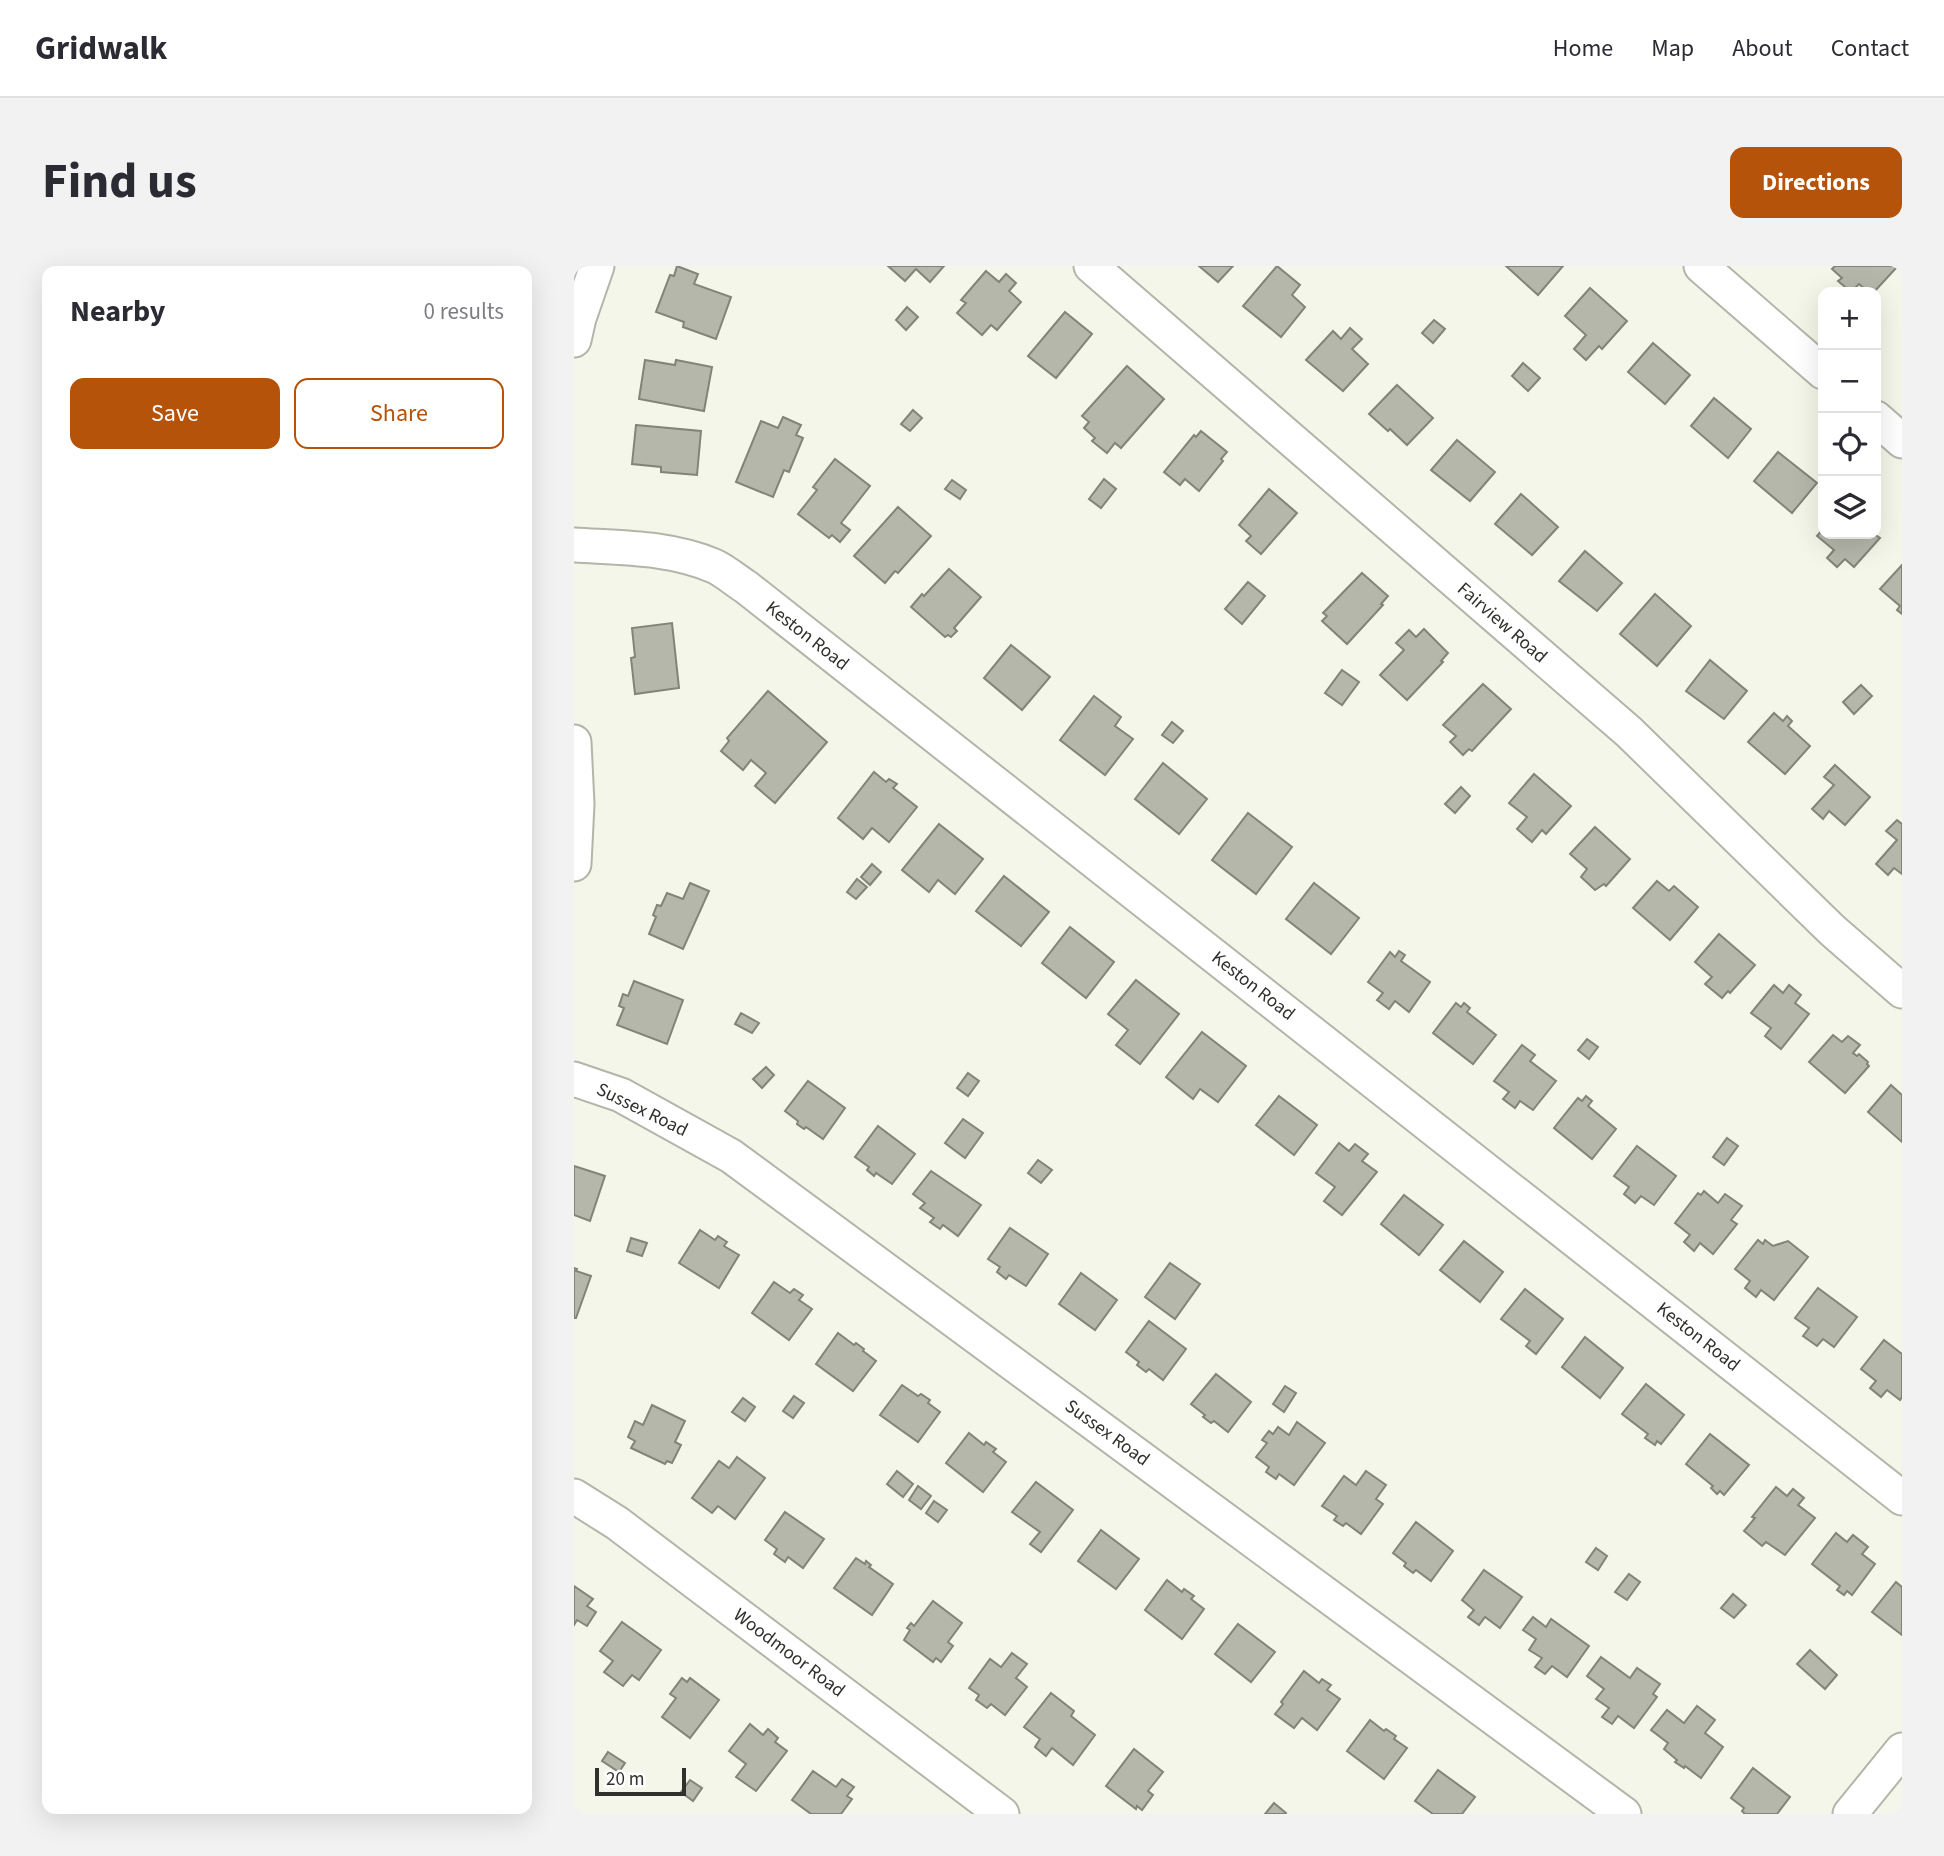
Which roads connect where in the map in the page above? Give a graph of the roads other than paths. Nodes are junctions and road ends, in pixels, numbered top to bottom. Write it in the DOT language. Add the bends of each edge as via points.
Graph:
graph roads {
  1 [pos="597,266"];
  2 [pos="1091,266"];
  3 [pos="1701,266"];
  4 [pos="574,340"];
  5 [pos="1818,368"];
  6 [pos="1881,422"];
  7 [pos="1902,441"];
  8 [pos="574,545"];
  9 [pos="574,742"];
  10 [pos="574,863"];
  11 [pos="1902,991"];
  12 [pos="574,1079"];
  13 [pos="574,1496"];
  14 [pos="1902,1498"];
  15 [pos="1902,1750"];
  16 [pos="1002,1814"];
  17 [pos="1624,1814"];
  18 [pos="1850,1814"];
  1 -- 4 [label="street"];
  2 -- 11 [label="street, Fairview Road" via="1629,733 1832,930"];
  3 -- 5 [label="street"];
  6 -- 7 [label="street"];
  8 -- 14 [label="street, Keston Road" via="682,554 716,567 746,587"];
  9 -- 10 [label="street"];
  12 -- 17 [label="street, Sussex Road" via="621,1095 731,1156"];
  13 -- 16 [label="street, Woodmoor Road" via="617,1523"];
  15 -- 18 [label="street"];
}
